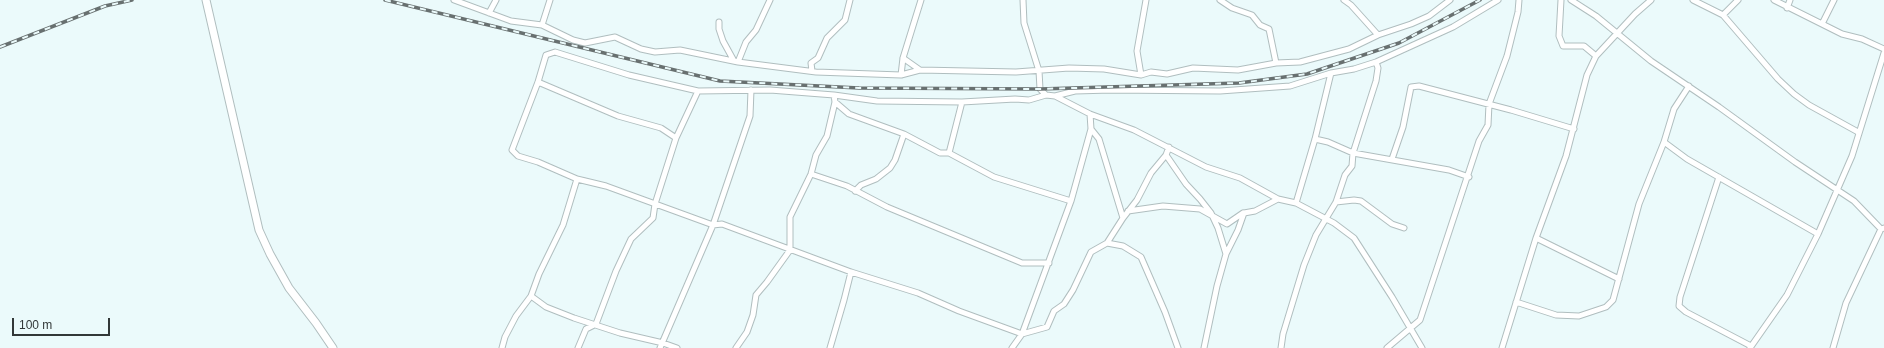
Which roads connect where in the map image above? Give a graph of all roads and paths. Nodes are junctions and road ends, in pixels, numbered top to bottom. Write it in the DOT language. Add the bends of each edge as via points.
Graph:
graph roads {
  1 [pos="206,0"];
  2 [pos="454,0"];
  3 [pos="496,0"];
  4 [pos="550,0"];
  5 [pos="770,0"];
  6 [pos="850,0"];
  7 [pos="921,0"];
  8 [pos="1022,0"];
  9 [pos="1146,0"];
  10 [pos="1220,0"];
  11 [pos="1344,0"];
  12 [pos="1450,0"];
  13 [pos="1498,0"];
  14 [pos="1519,0"];
  15 [pos="1561,0"];
  16 [pos="1571,0"];
  17 [pos="1651,0"];
  18 [pos="1694,0"];
  19 [pos="1738,0"];
  20 [pos="1774,0"];
  21 [pos="1790,0"];
  22 [pos="1834,0"];
  23 [pos="1787,8"];
  24 [pos="489,13"];
  25 [pos="1723,15"];
  26 [pos="719,22"];
  27 [pos="1822,24"];
  28 [pos="542,25"];
  29 [pos="1618,33"];
  30 [pos="1378,35"];
  31 [pos="1884,49"];
  32 [pos="1884,53"];
  33 [pos="1596,56"];
  34 [pos="903,58"];
  35 [pos="736,62"];
  36 [pos="1376,62"];
  37 [pos="1276,63"];
  38 [pos="920,70"];
  39 [pos="812,71"];
  40 [pos="1039,71"];
  41 [pos="1331,73"];
  42 [pos="901,75"];
  43 [pos="1141,75"];
  44 [pos="538,82"];
  45 [pos="1689,86"];
  46 [pos="751,90"];
  47 [pos="698,91"];
  48 [pos="834,95"];
  49 [pos="1046,95"];
  50 [pos="1055,96"];
  51 [pos="842,97"];
  52 [pos="835,102"];
  53 [pos="962,102"];
  54 [pos="1489,104"];
  55 [pos="1090,114"];
  56 [pos="1091,129"];
  57 [pos="1574,129"];
  58 [pos="1858,132"];
  59 [pos="904,134"];
  60 [pos="676,138"];
  61 [pos="1315,139"];
  62 [pos="1664,142"];
  63 [pos="1169,147"];
  64 [pos="949,153"];
  65 [pos="1353,153"];
  66 [pos="1166,155"];
  67 [pos="1392,160"];
  68 [pos="811,174"];
  69 [pos="1469,177"];
  70 [pos="1719,178"];
  71 [pos="577,179"];
  72 [pos="1837,189"];
  73 [pos="855,191"];
  74 [pos="1278,199"];
  75 [pos="1071,201"];
  76 [pos="1336,202"];
  77 [pos="1296,203"];
  78 [pos="655,204"];
  79 [pos="1128,211"];
  80 [pos="1211,213"];
  81 [pos="1244,213"];
  82 [pos="1123,218"];
  83 [pos="1325,219"];
  84 [pos="713,225"];
  85 [pos="1404,228"];
  86 [pos="1883,228"];
  87 [pos="1818,234"];
  88 [pos="1536,238"];
  89 [pos="1107,243"];
  90 [pos="790,250"];
  91 [pos="1226,254"];
  92 [pos="1049,263"];
  93 [pos="850,272"];
  94 [pos="1619,279"];
  95 [pos="531,296"];
  96 [pos="1516,302"];
  97 [pos="596,324"];
  98 [pos="1411,329"];
  99 [pos="1022,334"];
  100 [pos="663,343"];
  101 [pos="1751,347"];
  102 [pos="333,348"];
  103 [pos="502,348"];
  104 [pos="578,348"];
  105 [pos="660,348"];
  106 [pos="676,348"];
  107 [pos="736,348"];
  108 [pos="830,348"];
  109 [pos="1012,348"];
  110 [pos="1178,348"];
  111 [pos="1204,348"];
  112 [pos="1281,348"];
  113 [pos="1387,348"];
  114 [pos="1422,348"];
  115 [pos="1502,348"];
  116 [pos="1833,348"];
  1 -- 102 [label="street" via="259,230 289,288"];
  2 -- 24 [label="street"];
  3 -- 24 [label="street"];
  4 -- 28 [label="street"];
  5 -- 35 [label="street" via="756,30 746,42"];
  6 -- 39 [label="street" via="845,20 827,38 818,58 811,63"];
  7 -- 34 [label="street"];
  8 -- 40 [label="street" via="1024,23"];
  9 -- 43 [label="street" via="1137,51"];
  10 -- 37 [label="street" via="1232,8 1252,15 1260,25 1269,29"];
  11 -- 30 [label="street"];
  12 -- 30 [label="street" via="1429,16"];
  13 -- 36 [label="street" via="1453,27"];
  14 -- 54 [label="street" via="1507,56"];
  15 -- 33 [label="street" via="1559,36 1563,46 1584,46"];
  16 -- 29 [label="street"];
  17 -- 29 [label="street"];
  18 -- 25 [label="street"];
  19 -- 25 [label="street"];
  20 -- 23 [label="street"];
  21 -- 23 [label="street"];
  22 -- 27 [label="street"];
  23 -- 27 [label="street"];
  24 -- 28 [label="street" via="511,22"];
  25 -- 58 [label="street" via="1794,94"];
  26 -- 35 [label="street" via="723,42"];
  27 -- 31 [label="street"];
  28 -- 35 [label="street" via="585,43 615,37 641,49 655,52 680,50"];
  29 -- 33 [label="street"];
  29 -- 45 [label="street" via="1651,61"];
  30 -- 37 [label="street" via="1349,49 1300,62"];
  32 -- 58 [label="street"];
  33 -- 57 [label="street" via="1587,75"];
  34 -- 38 [label="street"];
  34 -- 42 [label="street"];
  35 -- 39 [label="street"];
  36 -- 41 [label="street"];
  36 -- 65 [label="street" via="1376,81"];
  37 -- 43 [label="street" via="1238,70 1194,68 1167,74 1152,72"];
  38 -- 40 [label="street"];
  38 -- 42 [label="street"];
  39 -- 42 [label="street"];
  40 -- 43 [label="street" via="1069,68 1104,69"];
  40 -- 49 [label="street" via="1040,89"];
  41 -- 50 [label="street" via="1290,86 1181,91 1075,91"];
  41 -- 61 [label="street"];
  44 -- 47 [label="street" via="546,55 555,52 629,75"];
  44 -- 60 [label="street" via="618,116 661,128"];
  44 -- 71 [label="street" via="512,150 513,154"];
  45 -- 62 [label="street" via="1674,109"];
  45 -- 72 [label="street"];
  46 -- 47 [label="street"];
  46 -- 48 [label="street"];
  46 -- 84 [label="street" via="750,116"];
  47 -- 60 [label="street"];
  48 -- 51 [label="street"];
  48 -- 52 [label="street"];
  49 -- 50 [label="street"];
  49 -- 53 [label="street" via="1029,100 1015,98"];
  50 -- 55 [label="street"];
  51 -- 52 [label="street"];
  51 -- 53 [label="street" via="877,101"];
  52 -- 59 [label="street" via="849,114"];
  52 -- 68 [label="street" via="827,136 816,155"];
  53 -- 64 [label="street"];
  54 -- 57 [label="street"];
  54 -- 67 [label="street" via="1419,86 1411,87 1403,127"];
  54 -- 69 [label="street" via="1488,125 1479,141"];
  55 -- 56 [label="street"];
  55 -- 63 [label="street" via="1134,130"];
  56 -- 75 [label="street"];
  56 -- 82 [label="street" via="1099,139"];
  57 -- 88 [label="street"];
  58 -- 72 [label="street" via="1852,156"];
  59 -- 64 [label="street" via="940,153"];
  59 -- 73 [label="street" via="890,168"];
  60 -- 78 [label="street"];
  61 -- 65 [label="street"];
  61 -- 77 [label="street"];
  62 -- 70 [label="street"];
  62 -- 94 [label="street" via="1639,204"];
  63 -- 66 [label="street"];
  63 -- 74 [label="street" via="1206,167 1240,178"];
  64 -- 75 [label="street" via="994,177"];
  65 -- 67 [label="street"];
  65 -- 76 [label="street" via="1352,166 1345,175"];
  66 -- 79 [label="street" via="1151,173 1137,200"];
  66 -- 80 [label="street"];
  67 -- 69 [label="street" via="1449,170"];
  68 -- 73 [label="street"];
  68 -- 90 [label="street" via="790,218"];
  69 -- 98 [label="street" via="1420,320"];
  70 -- 87 [label="street"];
  70 -- 101 [label="street" via="1686,276 1680,306 1686,312"];
  71 -- 78 [label="street" via="606,186"];
  71 -- 95 [label="street" via="563,225"];
  72 -- 86 [label="street" via="1854,200"];
  72 -- 87 [label="street"];
  73 -- 92 [label="street" via="887,207 1022,263"];
  74 -- 77 [label="street"];
  74 -- 81 [label="street" via="1256,211"];
  75 -- 92 [label="street"];
  76 -- 83 [label="street"];
  76 -- 85 [label="street" via="1362,201 1392,224"];
  77 -- 83 [label="street"];
  78 -- 84 [label="street"];
  78 -- 97 [label="street" via="653,218 631,239"];
  79 -- 80 [label="street" via="1163,206 1200,209"];
  79 -- 82 [label="street"];
  80 -- 81 [label="street" via="1227,224"];
  80 -- 91 [label="street"];
  81 -- 91 [label="street"];
  82 -- 89 [label="street"];
  83 -- 98 [label="street" via="1354,238"];
  83 -- 112 [label="street" via="1316,235 1296,288"];
  84 -- 90 [label="street" via="722,224"];
  84 -- 100 [label="street"];
  86 -- 116 [label="street" via="1846,303"];
  87 -- 101 [label="street" via="1787,294"];
  88 -- 94 [label="street"];
  88 -- 96 [label="street"];
  89 -- 99 [label="street" via="1091,252 1073,290 1064,304 1054,311 1047,327"];
  89 -- 110 [label="street" via="1123,246 1140,257"];
  90 -- 93 [label="street"];
  90 -- 107 [label="street" via="756,294 747,332"];
  91 -- 111 [label="street"];
  92 -- 99 [label="street"];
  93 -- 99 [label="street" via="918,293"];
  93 -- 108 [label="street"];
  94 -- 96 [label="street" via="1613,300 1606,307 1579,316 1556,315"];
  95 -- 97 [label="street" via="546,307"];
  95 -- 103 [label="street" via="516,316"];
  96 -- 115 [label="street"];
  97 -- 100 [label="street" via="620,333"];
  97 -- 104 [label="street" via="586,329"];
  98 -- 113 [label="street"];
  98 -- 114 [label="street"];
  99 -- 109 [label="street"];
  100 -- 105 [label="street"];
  100 -- 106 [label="street"];
}
